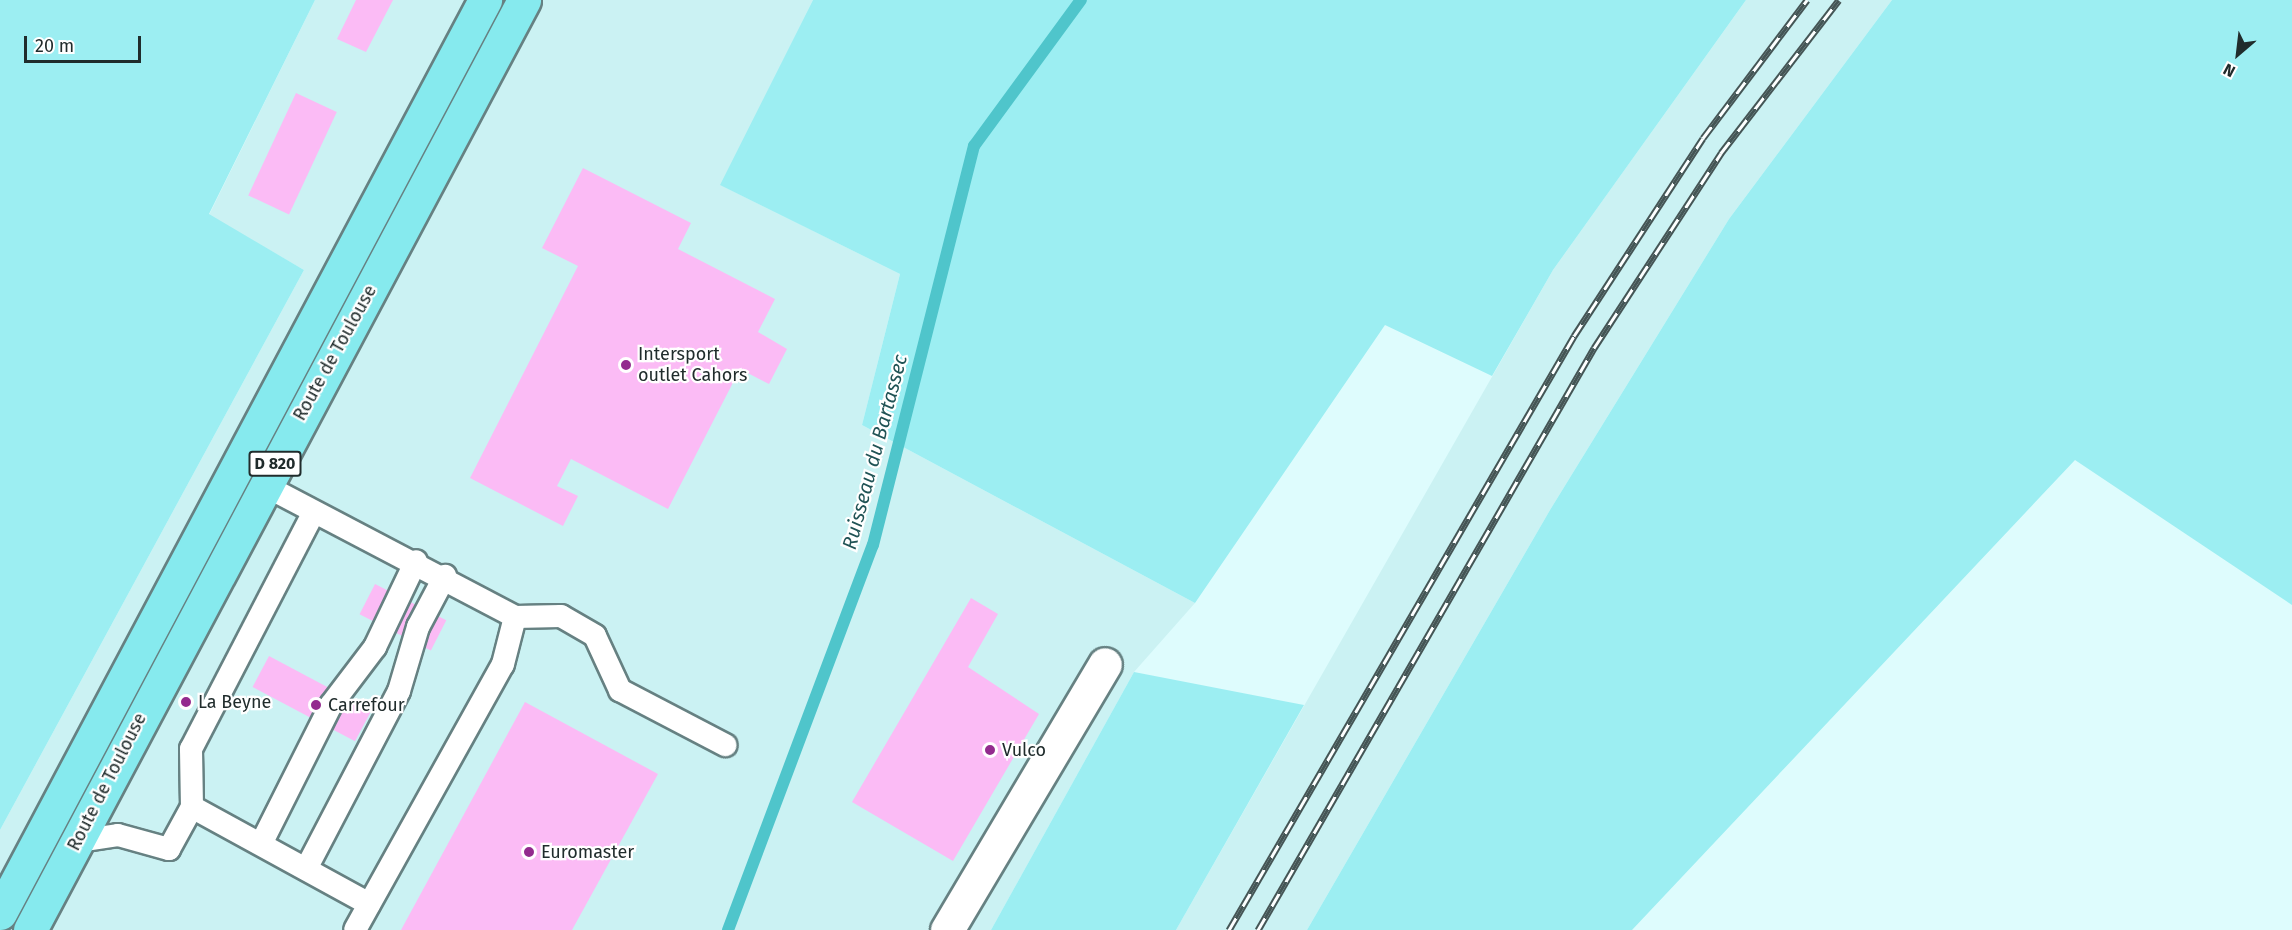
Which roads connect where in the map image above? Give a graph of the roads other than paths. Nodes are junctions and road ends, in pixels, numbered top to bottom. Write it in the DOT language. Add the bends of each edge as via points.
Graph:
graph roads {
  1 [pos="485,0"];
  2 [pos="524,0"];
  3 [pos="264,485"];
  4 [pos="314,512"];
  5 [pos="416,561"];
  6 [pos="445,576"];
  7 [pos="514,617"];
  8 [pos="1105,663"];
  9 [pos="724,745"];
  10 [pos="192,807"];
  11 [pos="78,841"];
  12 [pos="261,844"];
  13 [pos="306,869"];
  14 [pos="369,904"];
  15 [pos="0,913"];
  16 [pos="30,930"];
  17 [pos="355,930"];
  18 [pos="947,930"];
  1 -- 15 [label="main road, Route de Toulouse / D 820"];
  2 -- 3 [label="main road, Route de Toulouse / D 820"];
  3 -- 4 [label="lane"];
  3 -- 11 [label="main road, Route de Toulouse / D 820"];
  4 -- 5 [label="lane"];
  4 -- 10 [label="lane" via="191,749"];
  5 -- 6 [label="lane"];
  5 -- 12 [label="lane" via="375,647 331,705"];
  6 -- 7 [label="lane"];
  6 -- 13 [label="lane" via="418,627 399,691"];
  7 -- 9 [label="lane" via="561,616 595,636 620,690"];
  7 -- 14 [label="lane" via="502,664"];
  8 -- 18 [label="street"];
  10 -- 11 [label="lane" via="170,849 118,835"];
  10 -- 12 [label="lane"];
  11 -- 16 [label="main road, Route de Toulouse / D 820"];
  12 -- 13 [label="lane"];
  13 -- 14 [label="lane"];
  14 -- 17 [label="lane"];
}
